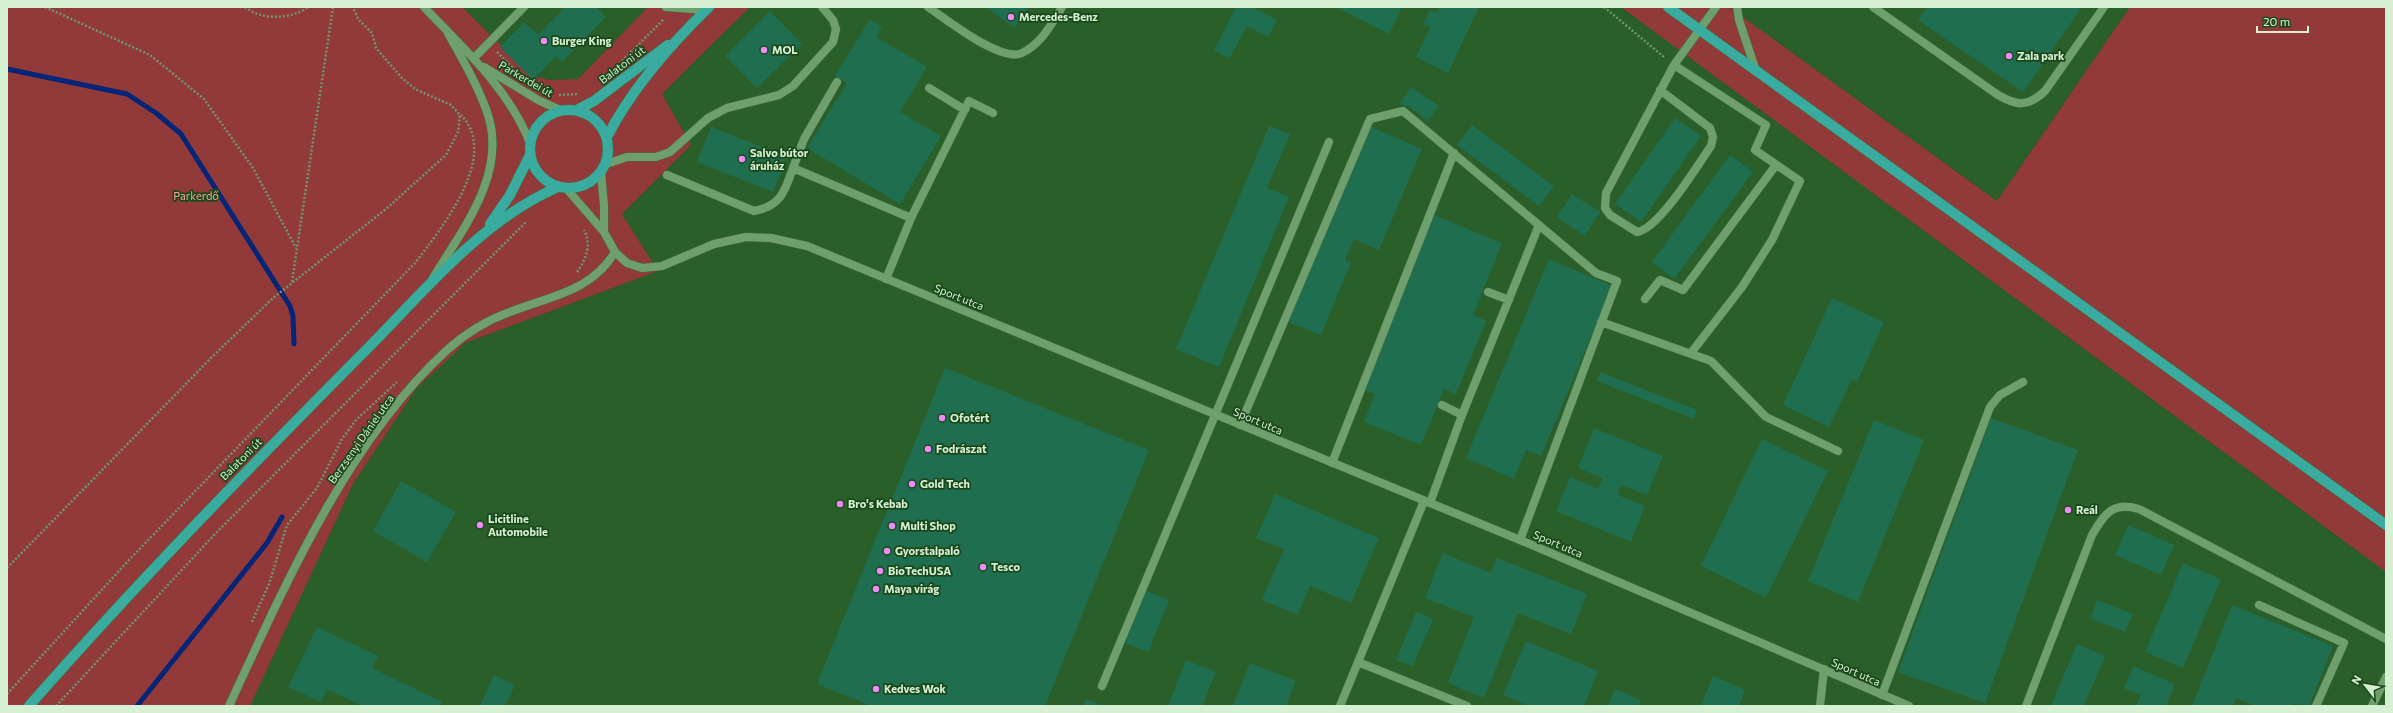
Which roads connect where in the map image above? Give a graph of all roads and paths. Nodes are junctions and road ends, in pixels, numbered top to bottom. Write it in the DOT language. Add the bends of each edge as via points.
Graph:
graph roads {
  1 [pos="45,7"];
  2 [pos="245,7"];
  3 [pos="308,7"];
  4 [pos="333,7"];
  5 [pos="353,7"];
  6 [pos="424,7"];
  7 [pos="524,7"];
  8 [pos="822,7"];
  9 [pos="928,7"];
  10 [pos="1062,7"];
  11 [pos="1604,7"];
  12 [pos="1668,7"];
  13 [pos="1716,7"];
  14 [pos="1737,7"];
  15 [pos="1873,7"];
  16 [pos="2104,7"];
  17 [pos="670,8"];
  18 [pos="707,9"];
  19 [pos="1699,29"];
  20 [pos="448,33"];
  21 [pos="679,37"];
  22 [pos="488,43"];
  23 [pos="474,58"];
  24 [pos="1674,65"];
  25 [pos="481,66"];
  26 [pos="616,67"];
  27 [pos="1756,71"];
  28 [pos="517,72"];
  29 [pos="837,82"];
  30 [pos="929,88"];
  31 [pos="1660,90"];
  32 [pos="551,94"];
  33 [pos="581,94"];
  34 [pos="560,110"];
  35 [pos="577,110"];
  36 [pos="965,110"];
  37 [pos="993,113"];
  38 [pos="460,115"];
  39 [pos="607,137"];
  40 [pos="1329,142"];
  41 [pos="530,143"];
  42 [pos="1454,153"];
  43 [pos="530,155"];
  44 [pos="1776,165"];
  45 [pos="603,168"];
  46 [pos="793,168"];
  47 [pos="667,175"];
  48 [pos="562,188"];
  49 [pos="911,218"];
  50 [pos="527,220"];
  51 [pos="1539,225"];
  52 [pos="604,232"];
  53 [pos="479,238"];
  54 [pos="296,248"];
  55 [pos="615,252"];
  56 [pos="886,279"];
  57 [pos="292,282"];
  58 [pos="426,289"];
  59 [pos="1488,292"];
  60 [pos="1645,299"];
  61 [pos="1509,300"];
  62 [pos="1601,322"];
  63 [pos="1691,353"];
  64 [pos="2023,382"];
  65 [pos="1442,405"];
  66 [pos="1214,414"];
  67 [pos="1462,415"];
  68 [pos="1240,425"];
  69 [pos="1838,451"];
  70 [pos="1332,464"];
  71 [pos="1427,502"];
  72 [pos="2386,525"];
  73 [pos="1520,540"];
  74 [pos="7,568"];
  75 [pos="2259,605"];
  76 [pos="2386,639"];
  77 [pos="1358,662"];
  78 [pos="1824,669"];
  79 [pos="2386,677"];
  80 [pos="1102,686"];
  81 [pos="7,694"];
  82 [pos="1882,695"];
  83 [pos="29,706"];
  84 [pos="56,706"];
  85 [pos="229,706"];
  86 [pos="1340,706"];
  87 [pos="1467,706"];
  88 [pos="1820,706"];
  89 [pos="1909,706"];
  90 [pos="2026,706"];
  91 [pos="2316,706"];
  92 [pos="2372,706"];
  1 -- 54 [label="path" via="150,55 204,98 253,168"];
  2 -- 3 [label="path" via="265,16 284,17"];
  4 -- 54 [label="path"];
  5 -- 38 [label="path" via="358,19 372,33 376,48 401,77 415,89 451,105"];
  6 -- 20 [label="street, Parkerdei út"];
  7 -- 22 [label="street"];
  8 -- 45 [label="street" via="833,20 836,29 833,42 793,86 779,95 727,108 708,118 670,152 656,157 627,157"];
  9 -- 10 [label="street" via="988,46 1012,54 1021,54 1043,37"];
  11 -- 24 [label="path"];
  12 -- 19 [label="main road"];
  13 -- 19 [label="street"];
  14 -- 27 [label="street"];
  15 -- 16 [label="street" via="1998,95 2012,103 2023,103 2035,100 2044,91"];
  17 -- 18 [label="street"];
  17 -- 26 [label="path"];
  18 -- 21 [label="main road, Balatoni út"];
  19 -- 24 [label="street"];
  19 -- 27 [label="main road"];
  20 -- 23 [label="street, Parkerdei út"];
  20 -- 58 [label="street" via="488,116 492,154 489,174 477,204"];
  21 -- 35 [label="main road, Balatoni út" via="594,101"];
  21 -- 39 [label="main road, Balatoni út" via="630,99"];
  22 -- 23 [label="street"];
  22 -- 28 [label="path"];
  23 -- 25 [label="street, Parkerdei út"];
  24 -- 31 [label="street"];
  24 -- 44 [label="street" via="1766,126 1755,150"];
  25 -- 34 [label="street, Parkerdei út"];
  25 -- 41 [label="street, Parkerdei út" via="521,121"];
  27 -- 72 [label="main road"];
  29 -- 46 [label="street" via="804,139"];
  30 -- 36 [label="street"];
  31 -- 31 [label="street" via="1710,128 1711,146 1661,216 1650,227 1637,232 1610,215 1605,208 1604,200"];
  32 -- 33 [label="path"];
  34 -- 35 [label="main road, Balatoni út"];
  34 -- 41 [label="main road, Balatoni út" via="540,122 533,132"];
  35 -- 39 [label="main road, Balatoni út" via="593,118"];
  36 -- 37 [label="street" via="969,101"];
  36 -- 49 [label="street"];
  38 -- 57 [label="path" via="458,132 446,155 386,209"];
  38 -- 81 [label="path" via="465,120 474,142 475,156 461,196 442,228 367,314 123,566"];
  39 -- 45 [label="main road, Balatoni út"];
  40 -- 66 [label="street"];
  41 -- 43 [label="main road, Balatoni út"];
  42 -- 51 [label="street"];
  42 -- 68 [label="street" via="1403,111 1370,119"];
  42 -- 70 [label="street"];
  43 -- 48 [label="main road, Balatoni út" via="533,166 540,176"];
  43 -- 53 [label="main road, Balatoni út" via="510,195"];
  44 -- 60 [label="street" via="1683,290 1660,280"];
  44 -- 63 [label="street" via="1800,181 1772,240 1742,286"];
  45 -- 48 [label="main road, Balatoni út" via="583,186"];
  45 -- 52 [label="street"];
  46 -- 47 [label="street" via="783,196 763,210 754,211"];
  46 -- 49 [label="street"];
  48 -- 52 [label="street, Sport utca"];
  48 -- 53 [label="main road, Balatoni út" via="516,208"];
  49 -- 56 [label="street"];
  50 -- 84 [label="path" via="215,534"];
  51 -- 61 [label="street"];
  51 -- 62 [label="street" via="1596,273 1617,281"];
  52 -- 55 [label="street, Sport utca"];
  53 -- 58 [label="main road, Balatoni út"];
  54 -- 57 [label="path"];
  55 -- 56 [label="street, Sport utca" via="627,263 642,268 662,266 724,241 746,237 770,238 807,246"];
  55 -- 85 [label="street, Berzsenyi Dániel utca" via="608,264 594,278 508,312 465,335 431,366 390,413 339,487 257,645"];
  56 -- 66 [label="street, Sport utca"];
  57 -- 74 [label="path" via="211,358"];
  58 -- 83 [label="main road, Balatoni út" via="199,519 112,611"];
  59 -- 61 [label="street"];
  61 -- 67 [label="street"];
  62 -- 63 [label="street"];
  62 -- 73 [label="street"];
  63 -- 69 [label="street" via="1712,361 1766,417"];
  64 -- 82 [label="street" via="2000,395 1990,407"];
  65 -- 67 [label="street"];
  66 -- 68 [label="street, Sport utca"];
  66 -- 80 [label="street"];
  67 -- 71 [label="street"];
  68 -- 70 [label="street, Sport utca"];
  70 -- 71 [label="street, Sport utca"];
  71 -- 73 [label="street, Sport utca"];
  71 -- 77 [label="street"];
  73 -- 78 [label="street, Sport utca"];
  75 -- 91 [label="street" via="2344,643"];
  76 -- 90 [label="street" via="2139,509 2127,505 2118,506 2107,513 2092,535"];
  77 -- 86 [label="street"];
  77 -- 87 [label="street"];
  78 -- 82 [label="street, Sport utca"];
  78 -- 88 [label="street"];
  79 -- 92 [label="street"];
  82 -- 89 [label="street, Sport utca"];
}
